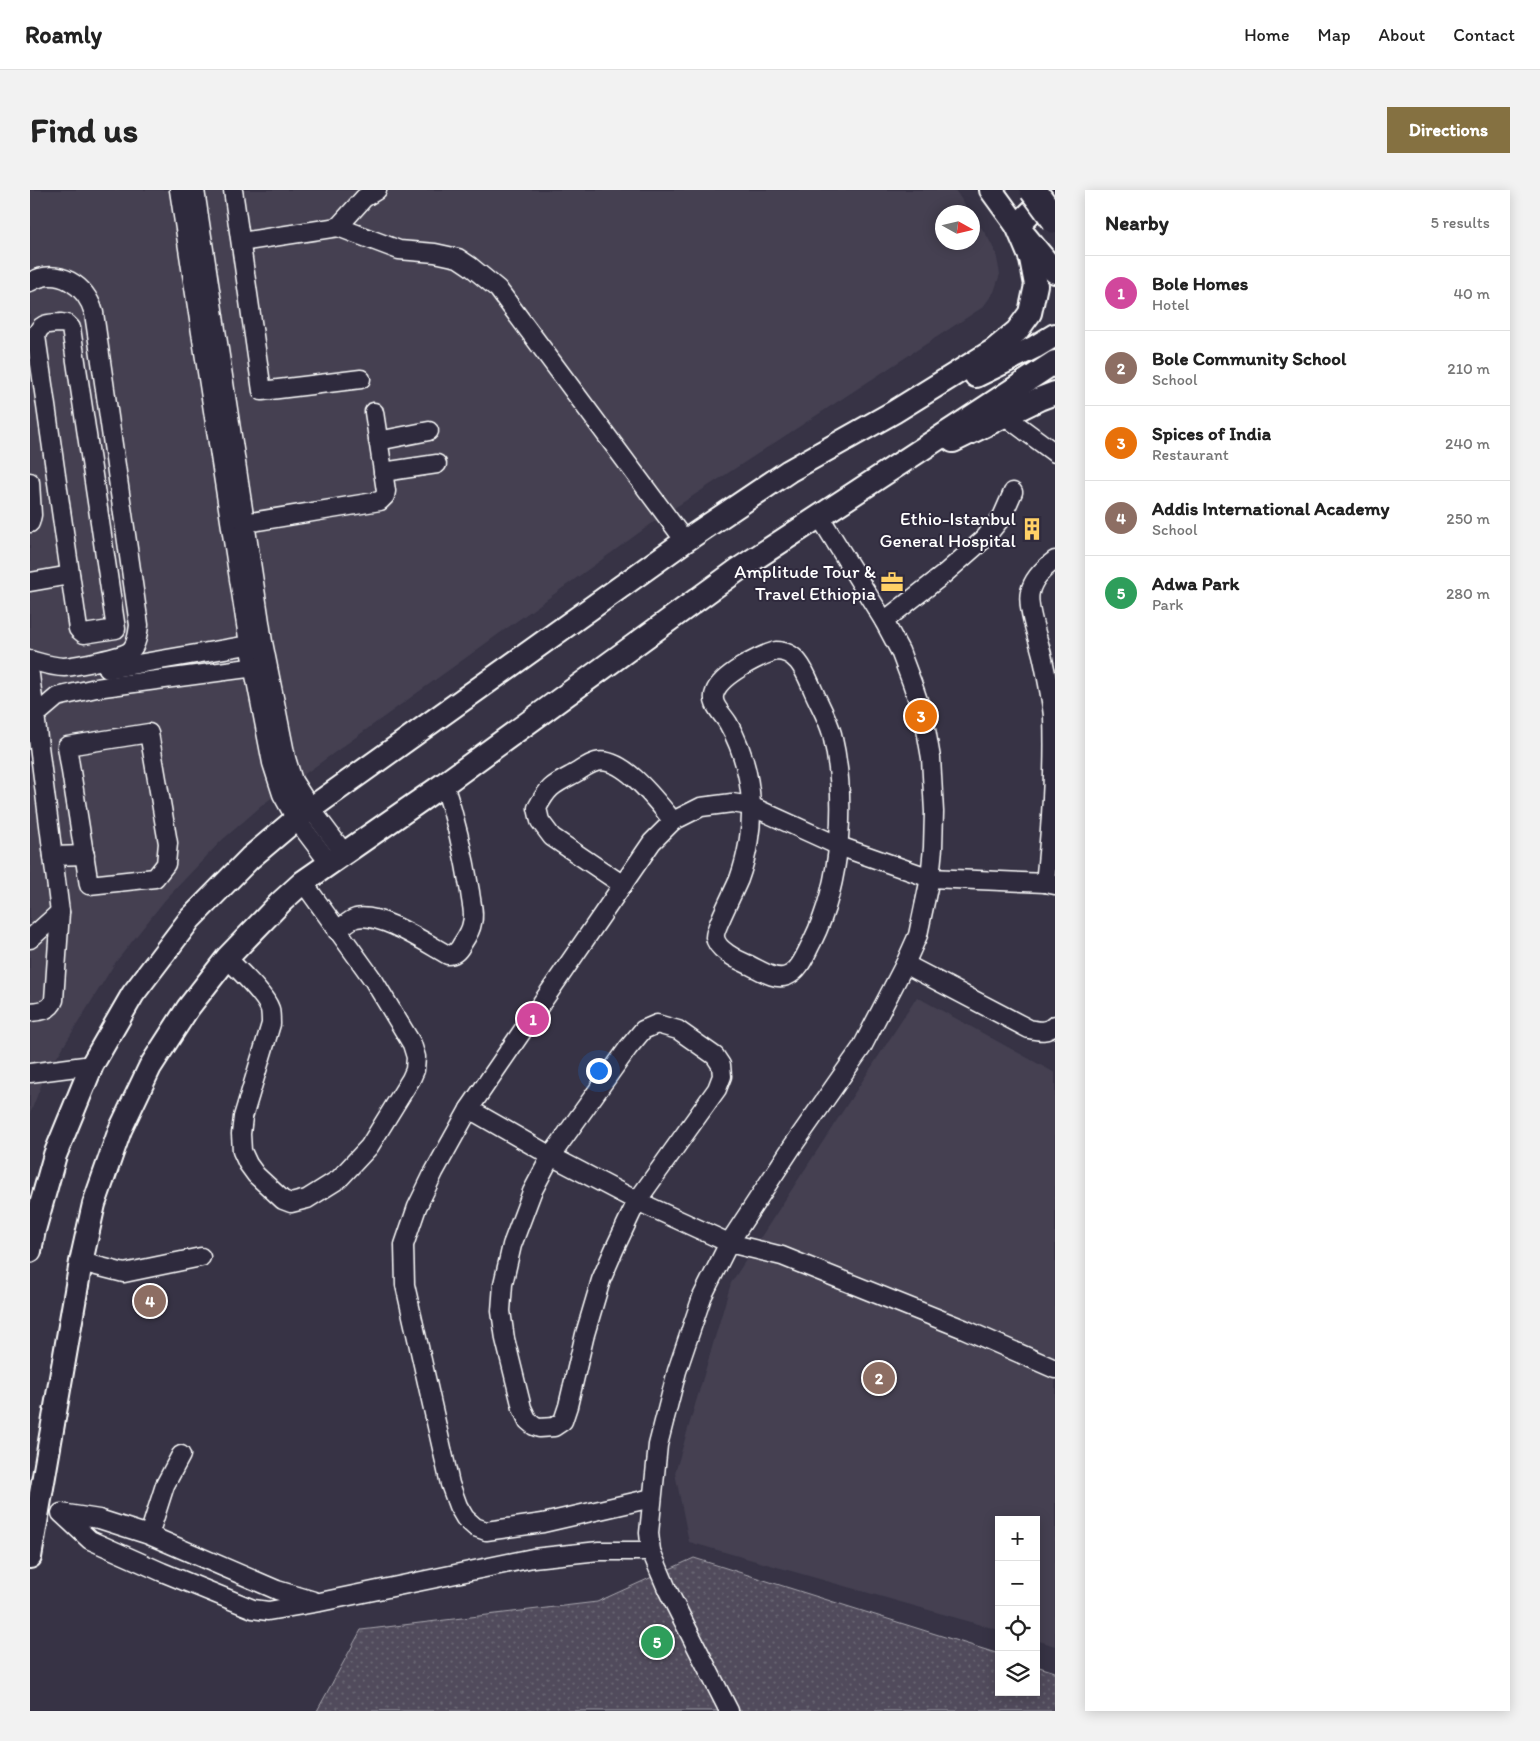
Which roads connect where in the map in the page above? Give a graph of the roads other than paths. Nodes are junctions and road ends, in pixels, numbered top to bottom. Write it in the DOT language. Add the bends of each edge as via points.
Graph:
graph roads {
  1 [pos="179,190"];
  2 [pos="195,190"];
  3 [pos="233,190"];
  4 [pos="377,190"];
  5 [pos="991,190"];
  6 [pos="1033,190"];
  7 [pos="1053,190"];
  8 [pos="1055,194"];
  9 [pos="1055,220"];
  10 [pos="1017,226"];
  11 [pos="338,227"];
  12 [pos="241,242"];
  13 [pos="1055,272"];
  14 [pos="30,282"];
  15 [pos="1055,335"];
  16 [pos="1055,362"];
  17 [pos="361,379"];
  18 [pos="1055,393"];
  19 [pos="374,412"];
  20 [pos="894,412"];
  21 [pos="1005,416"];
  22 [pos="429,431"];
  23 [pos="378,441"];
  24 [pos="916,452"];
  25 [pos="1055,452"];
  26 [pos="437,464"];
  27 [pos="382,472"];
  28 [pos="30,482"];
  29 [pos="1013,492"];
  30 [pos="820,517"];
  31 [pos="30,523"];
  32 [pos="245,523"];
  33 [pos="684,541"];
  34 [pos="1055,560"];
  35 [pos="70,575"];
  36 [pos="30,582"];
  37 [pos="884,621"];
  38 [pos="256,643"];
  39 [pos="30,660"];
  40 [pos="260,667"];
  41 [pos="30,674"];
  42 [pos="33,717"];
  43 [pos="444,784"];
  44 [pos="751,806"];
  45 [pos="304,814"];
  46 [pos="673,821"];
  47 [pos="839,846"];
  48 [pos="85,855"];
  49 [pos="53,856"];
  50 [pos="337,858"];
  51 [pos="930,878"];
  52 [pos="303,882"];
  53 [pos="1050,884"];
  54 [pos="623,885"];
  55 [pos="60,912"];
  56 [pos="337,931"];
  57 [pos="30,939"];
  58 [pos="227,958"];
  59 [pos="905,964"];
  60 [pos="30,1012"];
  61 [pos="1055,1025"];
  62 [pos="92,1065"];
  63 [pos="30,1073"];
  64 [pos="469,1109"];
  65 [pos="551,1156"];
  66 [pos="637,1201"];
  67 [pos="729,1244"];
  68 [pos="30,1251"];
  69 [pos="201,1257"];
  70 [pos="81,1262"];
  71 [pos="1055,1369"];
  72 [pos="181,1456"];
  73 [pos="652,1498"];
  74 [pos="34,1504"];
  75 [pos="62,1514"];
  76 [pos="149,1535"];
  77 [pos="650,1550"];
  78 [pos="30,1557"];
  79 [pos="320,1602"];
  80 [pos="729,1711"];
  1 -- 38 [label="street"];
  2 -- 32 [label="street"];
  3 -- 12 [label="street"];
  4 -- 11 [label="street" via="364,198"];
  5 -- 10 [label="main road"];
  6 -- 9 [label="highway, bridge"];
  7 -- 8 [label="highway"];
  7 -- 10 [label="main road"];
  10 -- 13 [label="main road"];
  10 -- 20 [label="main road" via="1031,259 1036,284 1030,312 1017,331 994,350"];
  11 -- 12 [label="street"];
  11 -- 33 [label="street" via="399,250 458,258 498,289"];
  12 -- 17 [label="street" via="262,391"];
  14 -- 39 [label="street" via="50,276 65,279 78,286 90,300 139,625 133,649 124,655 64,667"];
  15 -- 20 [label="main road" via="978,375"];
  16 -- 24 [label="main road"];
  18 -- 21 [label="main road"];
  19 -- 23 [label="street"];
  20 -- 33 [label="main road" via="789,471"];
  21 -- 24 [label="main road" via="956,441"];
  21 -- 25 [label="street"];
  22 -- 23 [label="street"];
  23 -- 27 [label="street"];
  24 -- 30 [label="main road"];
  26 -- 27 [label="street"];
  27 -- 32 [label="street" via="386,491 380,502"];
  28 -- 31 [label="street"];
  29 -- 37 [label="street" via="1002,517 984,539"];
  30 -- 37 [label="street"];
  30 -- 43 [label="main road" via="739,569"];
  32 -- 38 [label="street"];
  33 -- 45 [label="main road"];
  34 -- 53 [label="street" via="1043,569 1029,593 1053,715 1055,754"];
  35 -- 35 [label="street" via="78,629 84,634 116,629 71,328 61,323 43,325 36,336"];
  35 -- 36 [label="street"];
  37 -- 51 [label="street" via="900,651 924,718 931,758 934,812"];
  38 -- 39 [label="street" via="73,675 43,672"];
  38 -- 40 [label="street"];
  40 -- 42 [label="street" via="96,688 57,697"];
  40 -- 45 [label="street"];
  41 -- 42 [label="street"];
  42 -- 49 [label="street"];
  43 -- 50 [label="main road"];
  43 -- 56 [label="street" via="465,858 473,915 470,931 462,945 448,955 384,921 367,916 354,918"];
  44 -- 46 [label="street" via="732,803 701,807"];
  44 -- 47 [label="street"];
  44 -- 47 [label="street" via="748,846 740,876 714,937 719,946 740,961 777,978 795,972 817,931"];
  44 -- 47 [label="street" via="743,759 735,735 714,704 714,692 734,672 760,656 785,651 793,655 804,671 832,732 840,785"];
  45 -- 50 [label="street"];
  45 -- 62 [label="main road" via="250,858 190,919 133,994"];
  46 -- 54 [label="street" via="652,842"];
  46 -- 54 [label="street" via="635,777 607,762 596,762 550,787 538,808 540,821 552,837"];
  47 -- 51 [label="street"];
  48 -- 48 [label="street" via="67,746 150,732 168,844 166,864 155,878 90,885"];
  48 -- 49 [label="street"];
  49 -- 55 [label="street"];
  50 -- 52 [label="main road"];
  51 -- 53 [label="street"];
  51 -- 59 [label="street" via="918,935"];
  52 -- 56 [label="street"];
  52 -- 58 [label="main road"];
  54 -- 64 [label="street"];
  55 -- 57 [label="street"];
  55 -- 60 [label="street" via="54,1000 52,1006 45,1010"];
  56 -- 58 [label="street" via="374,981 412,1044 415,1070 369,1147 340,1179 307,1199 282,1200 256,1175 242,1151 243,1117 271,1024 271,1014 263,996"];
  58 -- 70 [label="main road" via="188,1008 150,1067 120,1130 94,1204"];
  59 -- 61 [label="street" via="1029,1029 1042,1032"];
  59 -- 67 [label="street" via="862,1047"];
  62 -- 63 [label="street"];
  62 -- 68 [label="main road" via="54,1155"];
  64 -- 65 [label="street"];
  64 -- 73 [label="street" via="434,1172 404,1245 404,1285 450,1484 458,1506 465,1518 486,1531 543,1523"];
  65 -- 66 [label="street"];
  65 -- 66 [label="street" via="644,1030 657,1024 678,1030 715,1056 721,1065 722,1076 717,1090"];
  65 -- 66 [label="street" via="532,1192 512,1245 501,1311 522,1408 534,1426 554,1427 563,1422 601,1280"];
  66 -- 67 [label="street"];
  67 -- 71 [label="street" via="782,1256"];
  67 -- 73 [label="street" via="702,1297 677,1371 658,1445"];
  69 -- 70 [label="street" via="124,1273"];
  70 -- 74 [label="main road"];
  72 -- 76 [label="street" via="164,1485"];
  73 -- 77 [label="street"];
  74 -- 75 [label="street"];
  74 -- 78 [label="main road"];
  75 -- 76 [label="street" via="99,1519"];
  75 -- 79 [label="street" via="90,1540 253,1609 268,1611"];
  76 -- 79 [label="street" via="277,1590"];
  77 -- 79 [label="street" via="533,1558"];
  77 -- 80 [label="street"];
}
